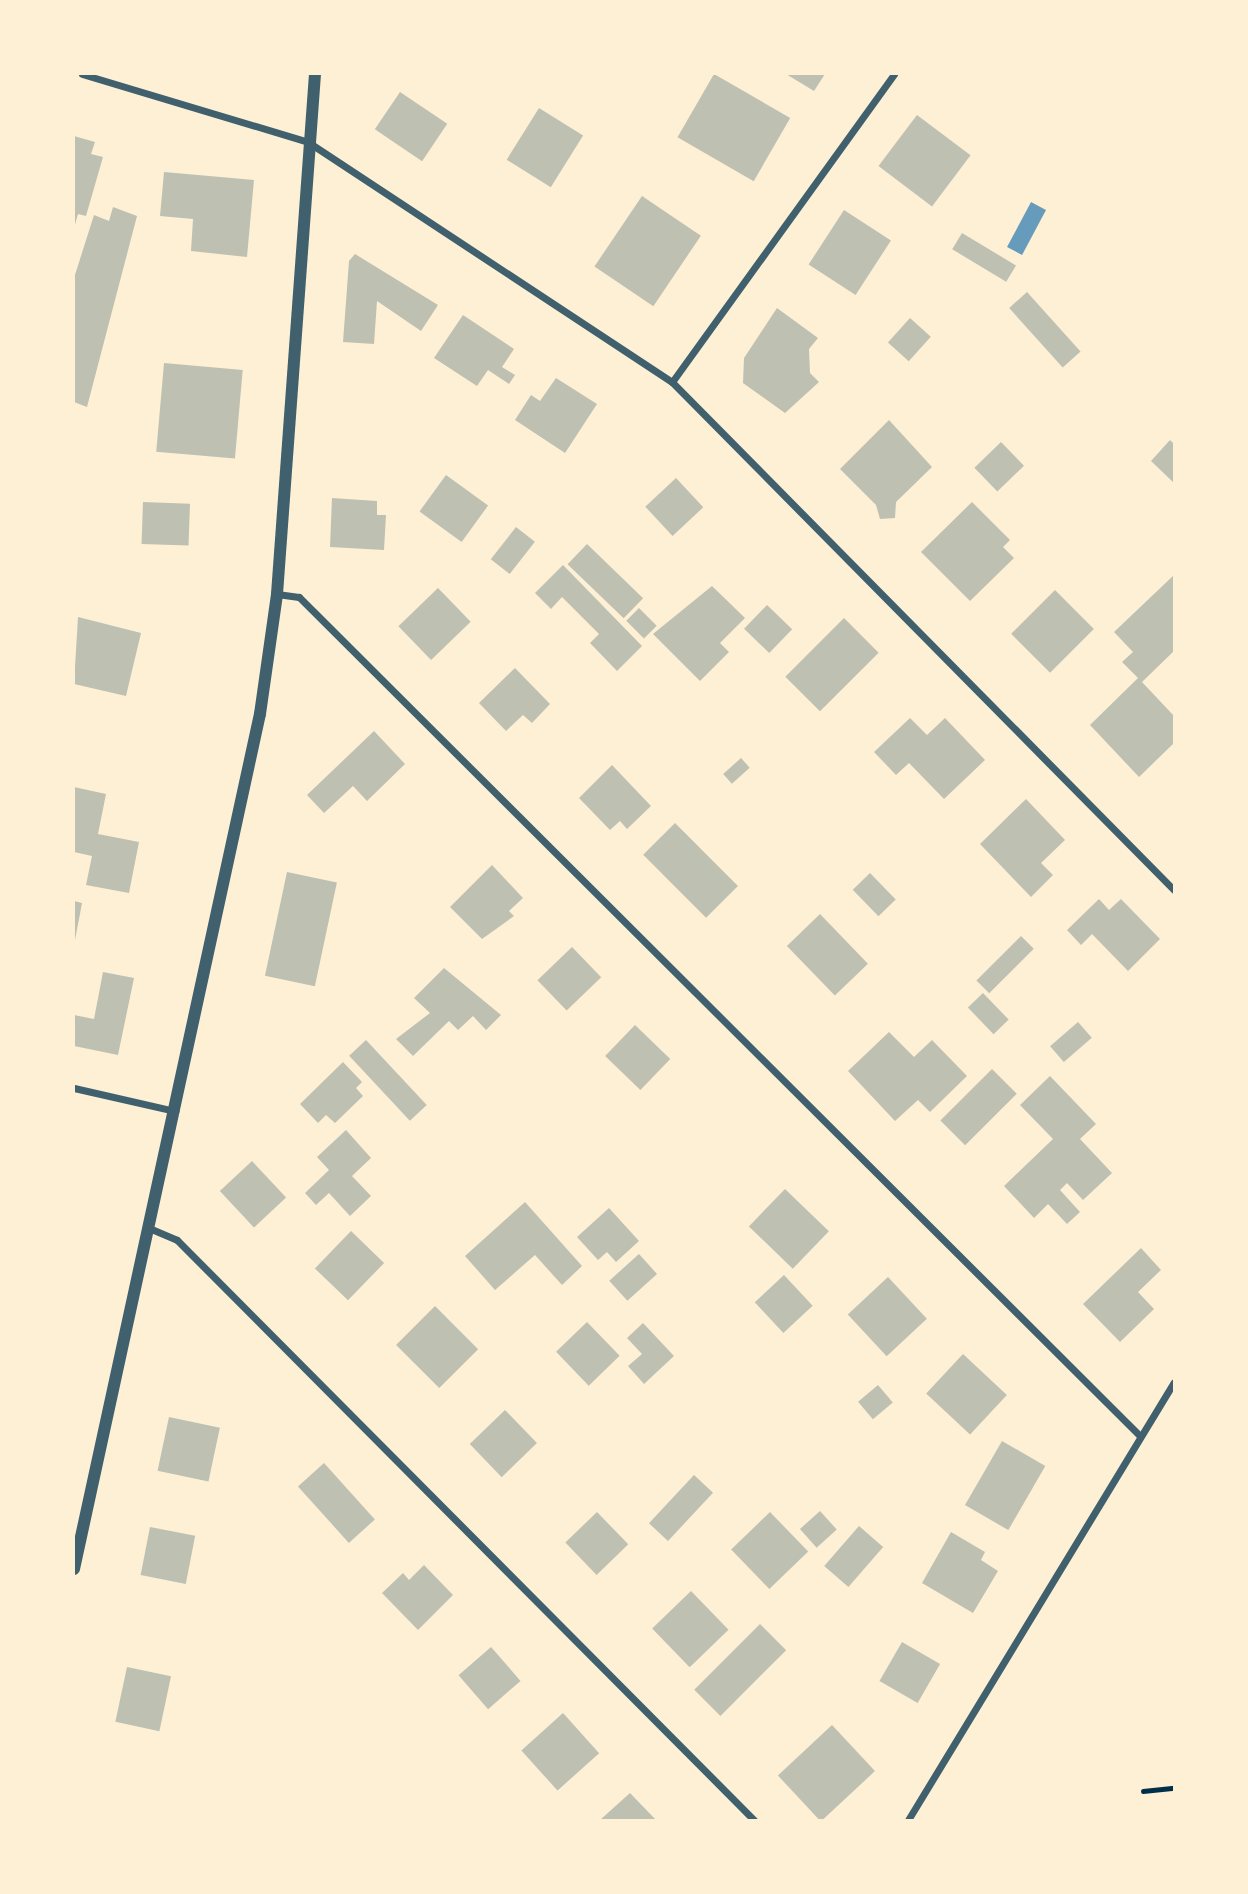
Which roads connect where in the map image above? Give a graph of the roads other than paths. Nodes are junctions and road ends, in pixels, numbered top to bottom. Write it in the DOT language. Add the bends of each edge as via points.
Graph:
graph roads {
  1 [pos="82,74"];
  2 [pos="315,74"];
  3 [pos="894,74"];
  4 [pos="308,142"];
  5 [pos="672,382"];
  6 [pos="277,594"];
  7 [pos="1174,890"];
  8 [pos="74,1088"];
  9 [pos="174,1111"];
  10 [pos="149,1228"];
  11 [pos="1174,1382"];
  12 [pos="1140,1436"];
  13 [pos="74,1569"];
  14 [pos="754,1821"];
  15 [pos="908,1821"];
  1 -- 4 [label="street"];
  2 -- 4 [label="street"];
  3 -- 5 [label="street"];
  4 -- 5 [label="street"];
  4 -- 6 [label="street"];
  5 -- 7 [label="street"];
  6 -- 9 [label="street" via="260,714"];
  6 -- 12 [label="street" via="306,604"];
  8 -- 9 [label="street"];
  9 -- 10 [label="street"];
  10 -- 13 [label="street"];
  10 -- 14 [label="street" via="177,1240"];
  11 -- 12 [label="street"];
  12 -- 15 [label="street"];
}
